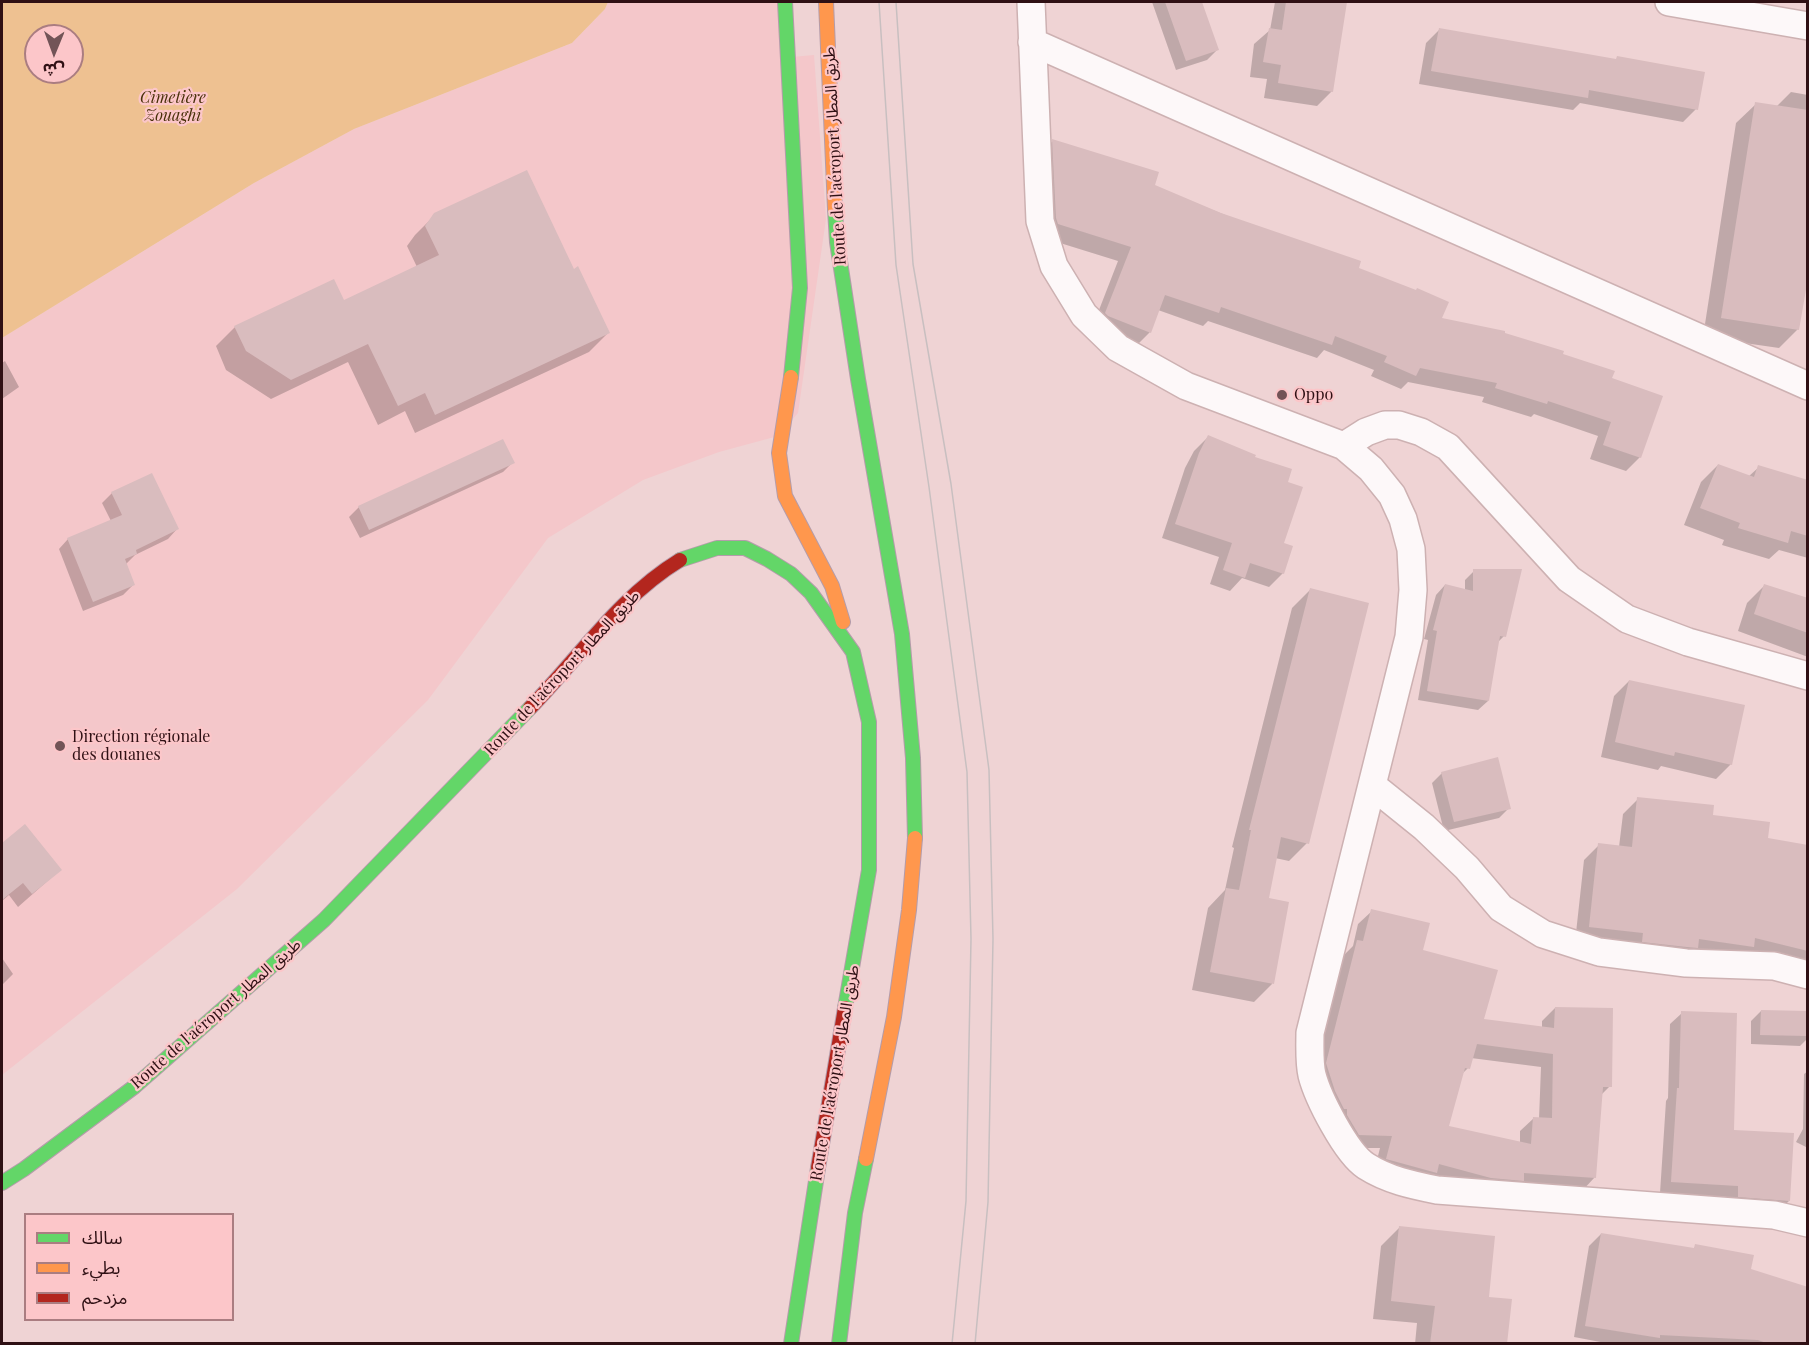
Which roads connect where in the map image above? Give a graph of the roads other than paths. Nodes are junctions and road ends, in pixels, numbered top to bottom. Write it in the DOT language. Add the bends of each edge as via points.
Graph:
graph roads {
  1 [pos="784,2"];
  2 [pos="826,2"];
  3 [pos="1030,2"];
  4 [pos="1669,2"];
  5 [pos="1808,26"];
  6 [pos="1032,42"];
  7 [pos="1808,386"];
  8 [pos="1344,446"];
  9 [pos="853,652"];
  10 [pos="1808,676"];
  11 [pos="1373,786"];
  12 [pos="1808,975"];
  13 [pos="2,1183"];
  14 [pos="1808,1223"];
  15 [pos="791,1344"];
  16 [pos="839,1344"];
  1 -- 9 [label="highway" via="800,288 779,453 785,496 832,586"];
  2 -- 16 [label="highway, Route de l'aéroport طريق المطار" via="837,242 902,634 915,832 894,1017 855,1213"];
  3 -- 6 [label="street"];
  4 -- 5 [label="street"];
  6 -- 7 [label="street"];
  6 -- 8 [label="street" via="1040,221 1054,266 1084,315 1118,348 1186,386"];
  8 -- 10 [label="street" via="1384,425 1421,432 1448,447 1569,579 1627,619 1688,642"];
  8 -- 11 [label="street" via="1371,469 1392,495 1411,549 1409,637"];
  9 -- 13 [label="highway, Route de l'aéroport طريق المطار" via="811,594 790,574 745,548 717,548 690,556 655,575 324,920 134,1087"];
  9 -- 15 [label="highway, Route de l'aéroport طريق المطار" via="869,722 869,870"];
  11 -- 12 [label="street" via="1424,827 1501,908 1543,934 1599,952 1686,963 1774,966"];
  11 -- 14 [label="street" via="1310,1033 1312,1074 1333,1123 1351,1152 1366,1166 1404,1184 1437,1190 1774,1215"];
}
